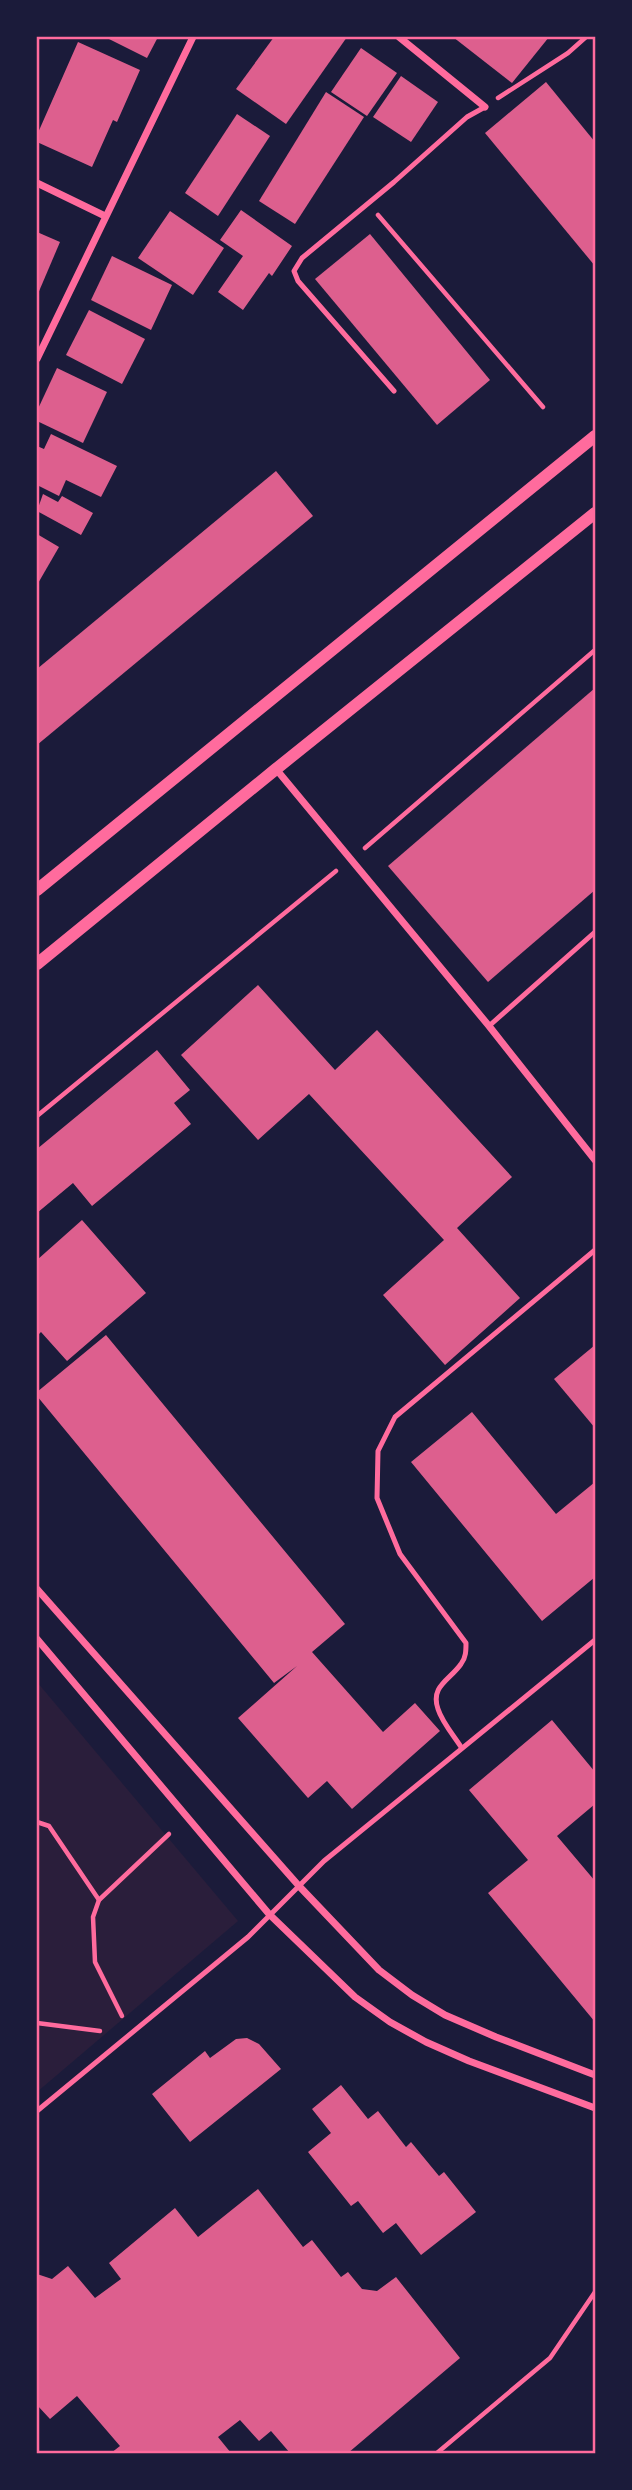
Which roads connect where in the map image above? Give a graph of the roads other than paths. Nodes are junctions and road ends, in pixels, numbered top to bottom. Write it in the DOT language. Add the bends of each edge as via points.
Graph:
graph roads {
  1 [pos="193,37"];
  2 [pos="399,37"];
  3 [pos="485,107"];
  4 [pos="37,183"];
  5 [pos="105,216"];
  6 [pos="37,359"];
  7 [pos="394,391"];
  8 [pos="595,436"];
  9 [pos="595,513"];
  10 [pos="276,769"];
  11 [pos="37,890"];
  12 [pos="595,932"];
  13 [pos="37,964"];
  14 [pos="489,1026"];
  15 [pos="595,1160"];
  16 [pos="595,1250"];
  17 [pos="37,1589"];
  18 [pos="37,1639"];
  19 [pos="595,1640"];
  20 [pos="461,1747"];
  21 [pos="299,1886"];
  22 [pos="270,1914"];
  23 [pos="595,2075"];
  24 [pos="595,2108"];
  25 [pos="37,2111"];
  1 -- 5 [label="street"];
  2 -- 3 [label="street"];
  3 -- 7 [label="lane" via="467,117 302,258 295,271 298,281"];
  4 -- 5 [label="street"];
  5 -- 6 [label="street"];
  8 -- 11 [label="street"];
  9 -- 10 [label="street"];
  10 -- 13 [label="street"];
  10 -- 14 [label="street"];
  12 -- 14 [label="lane"];
  14 -- 15 [label="street"];
  16 -- 20 [label="lane" via="395,1418 378,1451 377,1498 400,1554 466,1643 461,1665 440,1684 437,1694 438,1709"];
  17 -- 21 [label="street"];
  18 -- 22 [label="street"];
  19 -- 20 [label="lane"];
  20 -- 21 [label="lane"];
  21 -- 22 [label="lane"];
  21 -- 23 [label="street" via="379,1970 412,1995 496,2038"];
  22 -- 24 [label="street" via="355,1997 390,2022 469,2061"];
  22 -- 25 [label="lane"];
}
